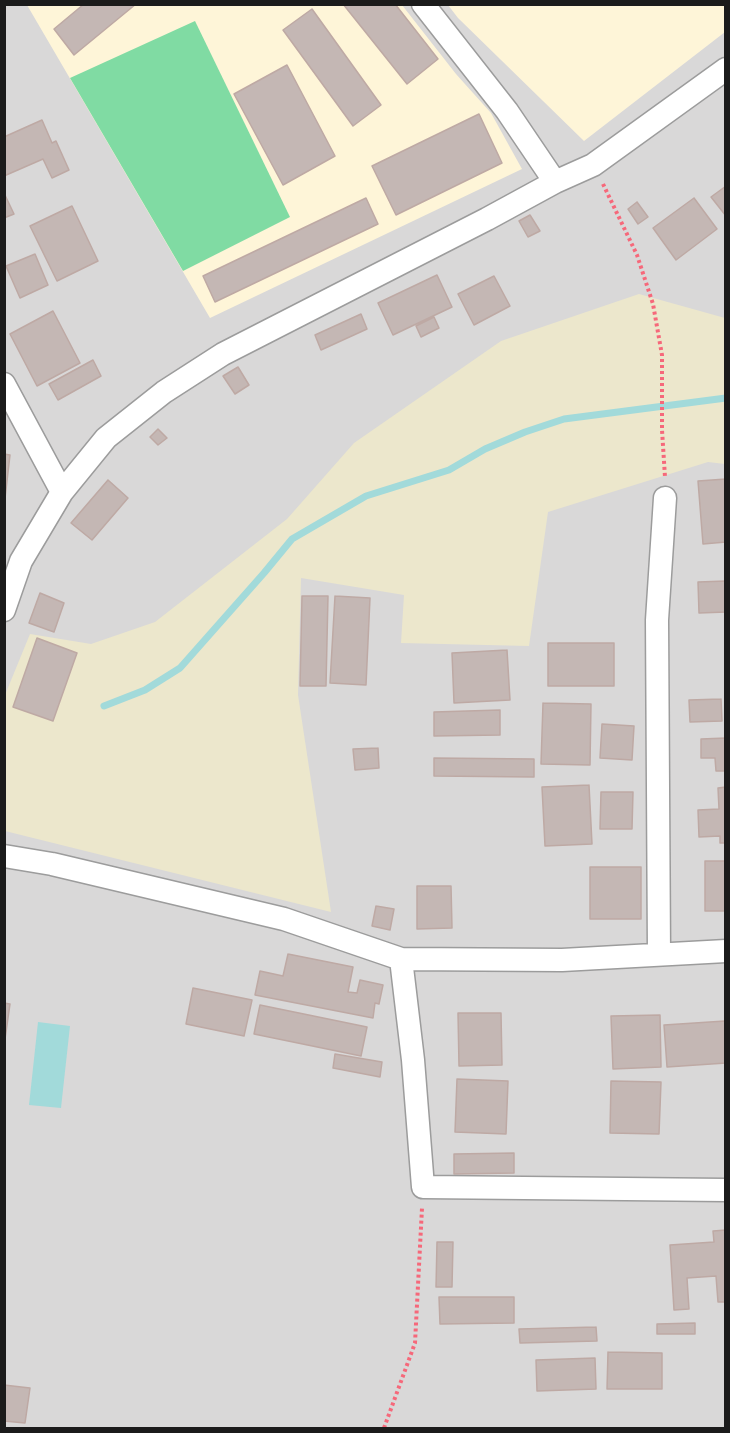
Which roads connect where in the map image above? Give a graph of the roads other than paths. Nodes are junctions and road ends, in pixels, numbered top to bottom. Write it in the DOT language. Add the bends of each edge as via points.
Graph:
graph roads {
  1 [pos="423,4"];
  2 [pos="726,69"];
  3 [pos="555,182"];
  4 [pos="4,384"];
  5 [pos="62,492"];
  6 [pos="665,498"];
  7 [pos="13,556"];
  8 [pos="4,610"];
  9 [pos="4,856"];
  10 [pos="726,951"];
  11 [pos="659,954"];
  12 [pos="401,959"];
  13 [pos="726,1190"];
  1 -- 3 [label="street" via="507,111"];
  2 -- 3 [label="street" via="593,165"];
  3 -- 5 [label="street" via="223,354 164,392 106,438"];
  4 -- 5 [label="street"];
  5 -- 7 [label="street"];
  6 -- 11 [label="street" via="657,620"];
  7 -- 8 [label="street"];
  9 -- 12 [label="street" via="284,919"];
  10 -- 11 [label="street"];
  11 -- 12 [label="street" via="562,960"];
  12 -- 13 [label="street" via="423,1187"];
}
